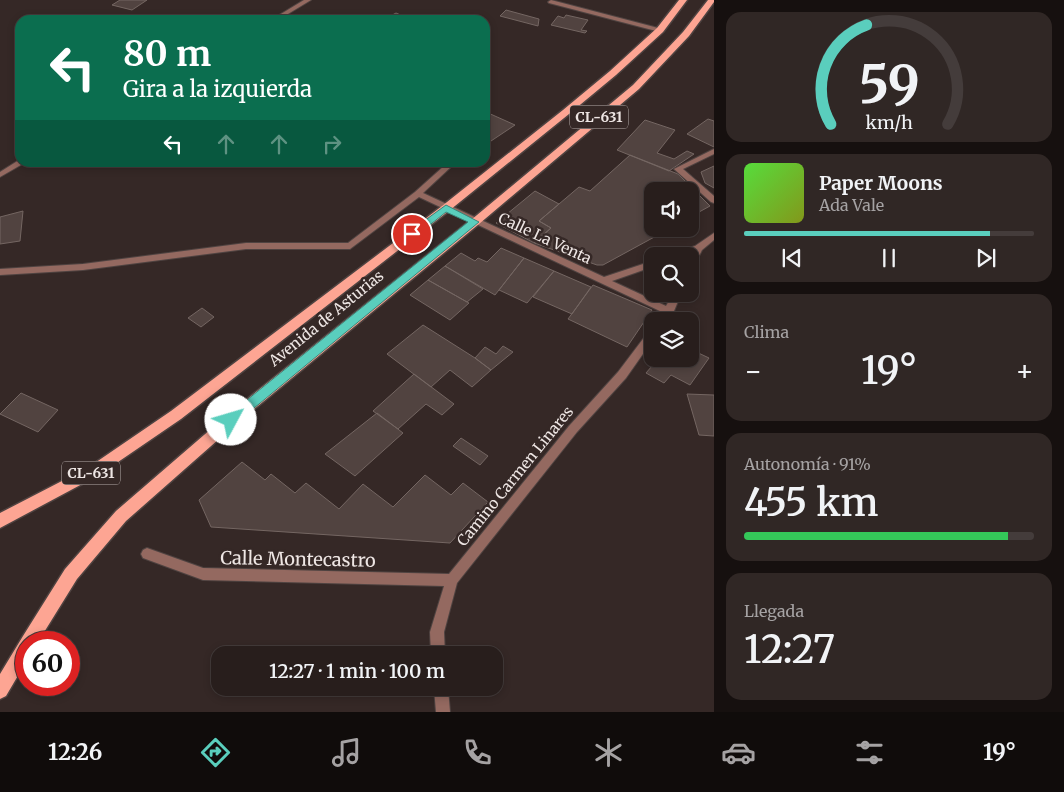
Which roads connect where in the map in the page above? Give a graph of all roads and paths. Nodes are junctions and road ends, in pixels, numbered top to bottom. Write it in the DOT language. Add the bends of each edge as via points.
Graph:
graph roads {
  1 [pos="308,0"];
  2 [pos="683,0"];
  3 [pos="712,0"];
  4 [pos="551,2"];
  5 [pos="282,15"];
  6 [pos="660,30"];
  7 [pos="714,151"];
  8 [pos="15,166"];
  9 [pos="447,167"];
  10 [pos="0,175"];
  11 [pos="418,194"];
  12 [pos="714,200"];
  13 [pos="442,211"];
  14 [pos="475,222"];
  15 [pos="713,237"];
  16 [pos="699,247"];
  17 [pos="644,267"];
  18 [pos="0,272"];
  19 [pos="602,281"];
  20 [pos="673,302"];
  21 [pos="669,311"];
  22 [pos="644,345"];
  23 [pos="0,521"];
  24 [pos="147,554"];
  25 [pos="452,580"];
  26 [pos="36,631"];
  27 [pos="438,646"];
  28 [pos="15,665"];
  29 [pos="0,690"];
  30 [pos="442,696"];
  31 [pos="443,712"];
  1 -- 5 [label="street"];
  2 -- 6 [label="main road, Avenida de Asturias / CL-631"];
  3 -- 14 [label="main road, Avenida de Asturias / CL-631" via="686,34 636,87"];
  4 -- 6 [label="street"];
  6 -- 13 [label="main road, Avenida de Asturias / CL-631" via="613,73"];
  7 -- 12 [label="street" via="678,168"];
  8 -- 10 [label="street"];
  9 -- 11 [label="street"];
  11 -- 13 [label="street, Calle La Venta"];
  11 -- 18 [label="street" via="350,246 246,246 83,267"];
  13 -- 14 [label="street, Calle La Venta"];
  13 -- 23 [label="main road, Avenida de Asturias / CL-631" via="176,416 94,471"];
  14 -- 19 [label="street, Calle La Venta"];
  14 -- 26 [label="main road, Avenida de Asturias / CL-631" via="231,420 121,516 71,574"];
  15 -- 16 [label="street"];
  17 -- 19 [label="street, Calle La Venta"];
  19 -- 21 [label="street, Calle La Venta"];
  20 -- 21 [label="street"];
  22 -- 25 [label="street, Camino Carmen Linares"];
  24 -- 25 [label="street, Calle Montecastro" via="203,574"];
  25 -- 27 [label="street, Camino Carmen Linares" via="437,632"];
  28 -- 29 [label="main road"];
  30 -- 31 [label="street"];
}
